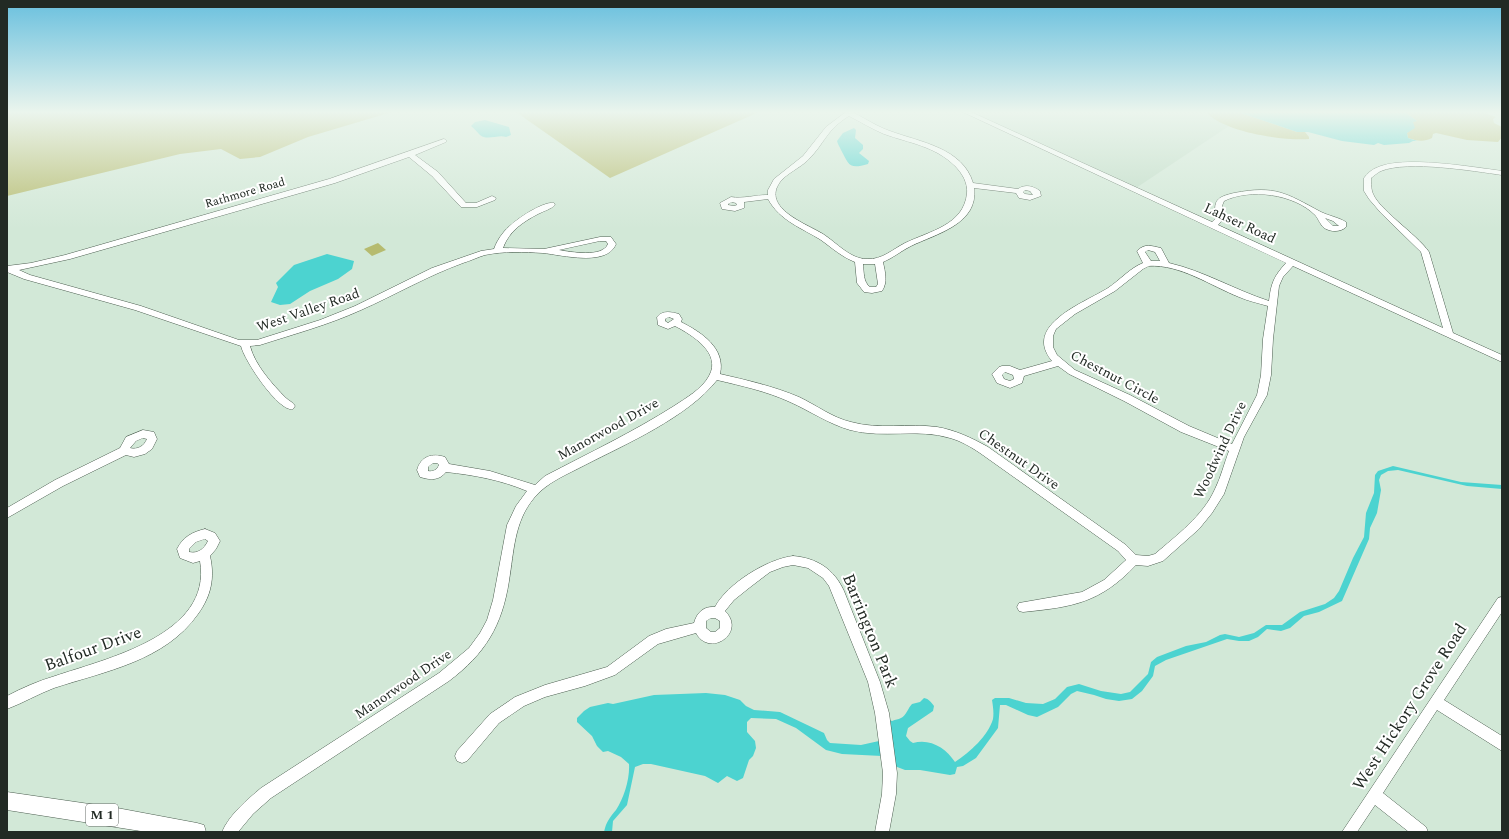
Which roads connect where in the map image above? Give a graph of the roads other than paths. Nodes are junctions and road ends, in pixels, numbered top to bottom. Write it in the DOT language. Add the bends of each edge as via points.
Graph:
graph roads {
  1 [pos="417,151"];
  2 [pos="811,151"];
  3 [pos="939,151"];
  4 [pos="1052,151"];
  5 [pos="410,154"];
  6 [pos="1502,173"];
  7 [pos="970,185"];
  8 [pos="1019,191"];
  9 [pos="772,197"];
  10 [pos="492,198"];
  11 [pos="740,201"];
  12 [pos="551,205"];
  13 [pos="1319,214"];
  14 [pos="1213,225"];
  15 [pos="498,250"];
  16 [pos="544,251"];
  17 [pos="859,261"];
  18 [pos="879,261"];
  19 [pos="1292,262"];
  20 [pos="1148,264"];
  21 [pos="1166,264"];
  22 [pos="8,269"];
  23 [pos="1273,304"];
  24 [pos="676,323"];
  25 [pos="1449,334"];
  26 [pos="245,344"];
  27 [pos="1502,359"];
  28 [pos="1059,362"];
  29 [pos="1018,374"];
  30 [pos="714,376"];
  31 [pos="290,406"];
  32 [pos="1234,449"];
  33 [pos="126,450"];
  34 [pos="444,468"];
  35 [pos="534,489"];
  36 [pos="7,513"];
  37 [pos="204,554"];
  38 [pos="1133,560"];
  39 [pos="1502,602"];
  40 [pos="1023,608"];
  41 [pos="718,613"];
  42 [pos="700,627"];
  43 [pos="1436,702"];
  44 [pos="7,703"];
  45 [pos="1502,744"];
  46 [pos="462,756"];
  47 [pos="1374,795"];
  48 [pos="7,801"];
  49 [pos="197,832"];
  50 [pos="230,832"];
  51 [pos="882,832"];
  52 [pos="1349,832"];
  53 [pos="1421,832"];
  1 -- 5 [label="street, Rathmore Road"];
  2 -- 9 [label="street" via="777,181"];
  3 -- 7 [label="street" via="961,168"];
  4 -- 14 [label="street, Lahser Road"];
  5 -- 10 [label="street" via="435,174 464,206 477,205"];
  5 -- 22 [label="street, Rathmore Road" via="339,179 229,211 43,263"];
  6 -- 25 [label="street" via="1405,164 1379,169 1367,180 1368,191 1375,202 1425,252"];
  7 -- 8 [label="street" via="995,186"];
  7 -- 18 [label="street" via="969,204 957,221"];
  9 -- 11 [label="street"];
  9 -- 17 [label="street" via="775,206 783,214"];
  12 -- 15 [label="street" via="516,224"];
  13 -- 14 [label="street" via="1289,197 1274,192 1255,191 1221,200 1218,206 1220,218"];
  14 -- 19 [label="street, Lahser Road"];
  15 -- 16 [label="street, West Valley Road"];
  15 -- 26 [label="street, West Valley Road" via="471,256 442,267 323,322"];
  16 -- 16 [label="street, West Valley Road" via="590,256 606,252 612,244 608,239 600,239"];
  17 -- 18 [label="street"];
  17 -- 18 [label="street" via="861,284 866,289 873,290 882,286"];
  19 -- 23 [label="street, Woodwind Drive" via="1276,281"];
  19 -- 25 [label="street, Lahser Road"];
  20 -- 21 [label="street"];
  20 -- 21 [label="street" via="1141,251 1147,247 1158,250"];
  20 -- 28 [label="street, Chestnut Circle" via="1072,312 1053,327 1047,342 1050,351"];
  21 -- 23 [label="street" via="1242,295"];
  22 -- 26 [label="street, West Valley Road" via="26,277 138,308"];
  23 -- 32 [label="street, Woodwind Drive" via="1263,389"];
  24 -- 30 [label="street" via="697,335 710,347 715,359"];
  25 -- 27 [label="street, Lahser Road"];
  26 -- 31 [label="street" via="252,362 283,401"];
  28 -- 29 [label="street"];
  28 -- 32 [label="street, Chestnut Circle" via="1072,372 1174,424"];
  30 -- 35 [label="street, Manorwood Drive" via="700,392 672,412"];
  30 -- 38 [label="street, Chestnut Drive" via="776,392 849,426 865,429 924,429 944,432 966,440 984,450 1122,548"];
  32 -- 38 [label="street, Woodwind Drive" via="1220,491 1195,526 1157,559"];
  33 -- 36 [label="street" via="59,483"];
  34 -- 35 [label="street" via="490,474"];
  35 -- 50 [label="street, Manorwood Drive" via="520,507 512,524 502,587 493,621 484,639 471,655 438,681 266,793 248,809"];
  37 -- 44 [label="street, Balfour Drive" via="207,576 203,594 189,616 165,638 128,658 36,688"];
  38 -- 40 [label="street" via="1112,580 1088,596 1070,602"];
  39 -- 43 [label="street, West Hickory Grove Road"];
  41 -- 42 [label="street" via="710,613 703,617"];
  41 -- 42 [label="street" via="726,620 727,628 722,634 710,637 703,634"];
  41 -- 51 [label="street, Barrington Park" via="724,601 772,566 784,561 808,563 821,569 835,584 874,682 882,713 890,773"];
  42 -- 46 [label="street" via="653,640 612,671 515,704 486,726"];
  43 -- 45 [label="street"];
  43 -- 47 [label="street, West Hickory Grove Road"];
  47 -- 52 [label="street, West Hickory Grove Road"];
  47 -- 53 [label="street"];
  48 -- 49 [label="main road, M 1"];
}
